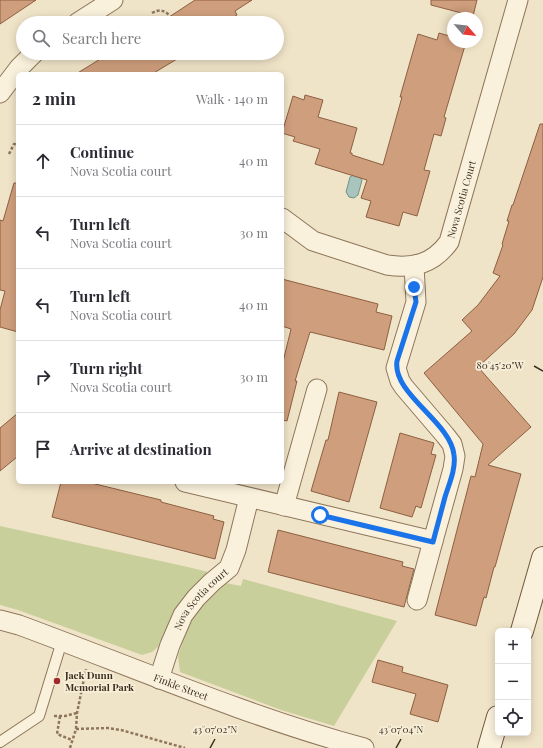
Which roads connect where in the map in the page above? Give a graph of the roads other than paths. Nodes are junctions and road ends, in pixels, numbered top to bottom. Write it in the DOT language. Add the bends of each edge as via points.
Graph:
graph roads {
  1 [pos="113,0"];
  2 [pos="518,0"];
  3 [pos="88,16"];
  4 [pos="27,60"];
  5 [pos="0,93"];
  6 [pos="284,219"];
  7 [pos="414,266"];
  8 [pos="317,389"];
  9 [pos="193,484"];
  10 [pos="249,498"];
  11 [pos="284,506"];
  12 [pos="433,542"];
  13 [pos="543,558"];
  14 [pos="417,600"];
  15 [pos="0,620"];
  16 [pos="523,628"];
  17 [pos="62,641"];
  18 [pos="159,678"];
  19 [pos="495,727"];
  20 [pos="0,742"];
  21 [pos="364,748"];
  22 [pos="489,748"];
  1 -- 3 [label="street"];
  2 -- 7 [label="street, Nova Scotia Court" via="449,242 436,256"];
  4 -- 5 [label="street"];
  6 -- 7 [label="street, Nova Scotia Court" via="313,241 387,265"];
  7 -- 12 [label="street" via="416,302 396,368 404,387 452,444 455,456"];
  8 -- 11 [label="street"];
  9 -- 10 [label="street"];
  10 -- 11 [label="street"];
  10 -- 18 [label="street, Nova Scotia court" via="229,568 196,598 183,615"];
  11 -- 12 [label="street"];
  12 -- 14 [label="street"];
  13 -- 16 [label="main road"];
  15 -- 17 [label="street, Finkle Street"];
  17 -- 18 [label="street, Finkle Street"];
  17 -- 20 [label="lane" via="39,716"];
  18 -- 21 [label="street, Finkle Street" via="318,736"];
  19 -- 22 [label="main road"];
}
